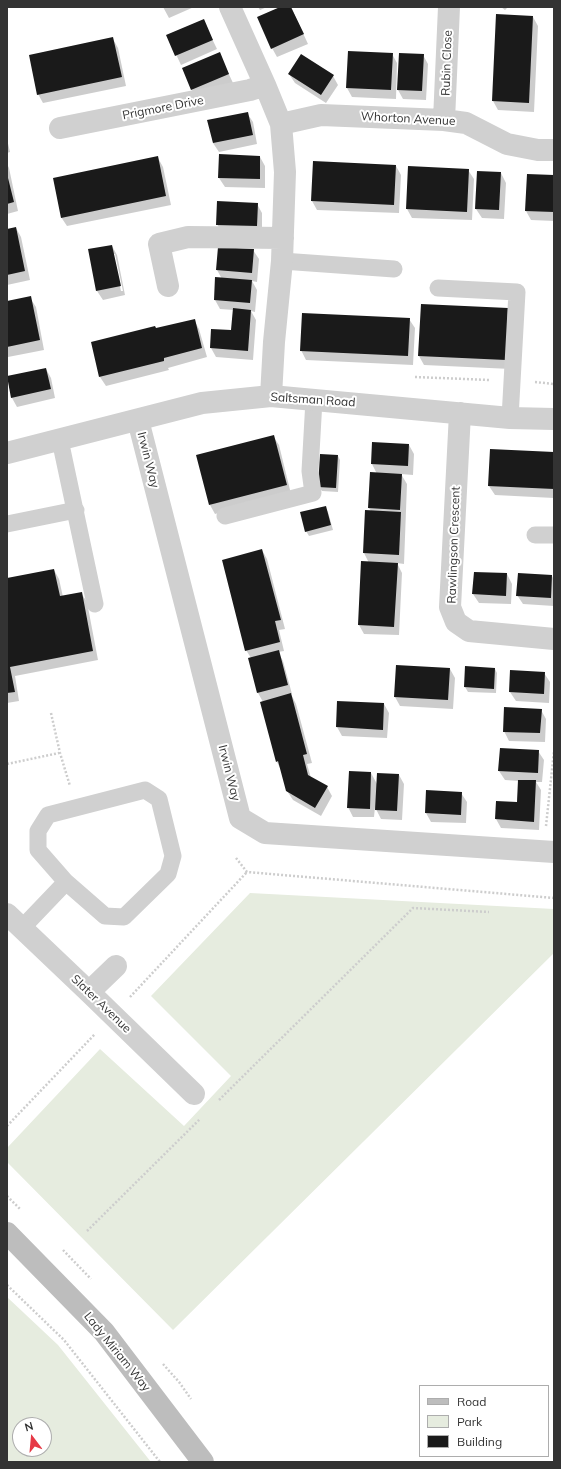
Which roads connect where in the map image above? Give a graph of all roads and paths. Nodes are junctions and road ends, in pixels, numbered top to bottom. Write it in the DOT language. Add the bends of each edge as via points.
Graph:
graph roads {
  1 [pos="230,7"];
  2 [pos="449,7"];
  3 [pos="265,85"];
  4 [pos="444,120"];
  5 [pos="282,124"];
  6 [pos="60,128"];
  7 [pos="554,150"];
  8 [pos="283,238"];
  9 [pos="282,261"];
  10 [pos="394,269"];
  11 [pos="168,286"];
  12 [pos="438,288"];
  13 [pos="415,377"];
  14 [pos="512,380"];
  15 [pos="554,384"];
  16 [pos="271,396"];
  17 [pos="314,400"];
  18 [pos="460,413"];
  19 [pos="510,418"];
  20 [pos="554,418"];
  21 [pos="138,420"];
  22 [pos="60,440"];
  23 [pos="7,453"];
  24 [pos="76,510"];
  25 [pos="225,516"];
  26 [pos="7,524"];
  27 [pos="535,535"];
  28 [pos="554,536"];
  29 [pos="95,604"];
  30 [pos="554,639"];
  31 [pos="52,713"];
  32 [pos="554,751"];
  33 [pos="60,753"];
  34 [pos="7,764"];
  35 [pos="76,808"];
  36 [pos="549,852"];
  37 [pos="236,858"];
  38 [pos="66,882"];
  39 [pos="554,898"];
  40 [pos="489,912"];
  41 [pos="14,921"];
  42 [pos="116,966"];
  43 [pos="89,992"];
  44 [pos="194,1094"];
  45 [pos="216,1103"];
  46 [pos="205,1114"];
  47 [pos="87,1232"];
  48 [pos="7,1233"];
  49 [pos="7,1286"];
  50 [pos="160,1462"];
  51 [pos="202,1462"];
  1 -- 3 [label="street"];
  2 -- 4 [label="street, Rubin Close"];
  3 -- 5 [label="street"];
  3 -- 6 [label="street, Prigmore Drive"];
  4 -- 5 [label="street, Whorton Avenue" via="321,115"];
  4 -- 7 [label="street, Whorton Avenue" via="466,123 507,144 538,150"];
  5 -- 8 [label="street" via="285,172"];
  8 -- 9 [label="street"];
  8 -- 11 [label="street" via="188,236 159,244"];
  9 -- 10 [label="lane"];
  9 -- 16 [label="street"];
  12 -- 14 [label="lane" via="517,292"];
  13 -- 14 [label="path"];
  14 -- 15 [label="path"];
  14 -- 19 [label="lane"];
  16 -- 17 [label="street, Saltsman Road"];
  16 -- 21 [label="street, Saltsman Road" via="202,403"];
  17 -- 18 [label="street, Saltsman Road"];
  17 -- 25 [label="lane" via="310,471 313,493"];
  18 -- 19 [label="street, Saltsman Road"];
  18 -- 30 [label="street, Rawlingson Crescent" via="450,607 456,622 469,632"];
  19 -- 20 [label="street, Saltsman Road"];
  21 -- 22 [label="street, Saltsman Road"];
  21 -- 36 [label="street, Irwin Way" via="240,818 265,833"];
  22 -- 23 [label="street, Saltsman Road"];
  22 -- 24 [label="lane"];
  24 -- 26 [label="lane"];
  24 -- 29 [label="lane"];
  27 -- 28 [label="lane"];
  31 -- 33 [label="path"];
  32 -- 36 [label="path"];
  33 -- 34 [label="path"];
  33 -- 35 [label="path"];
  35 -- 38 [label="lane" via="48,815 38,831 38,850"];
  35 -- 38 [label="lane" via="145,790 159,799 173,856 168,874 124,917 105,916"];
  37 -- 39 [label="path" via="247,872"];
  38 -- 41 [label="lane"];
  40 -- 45 [label="path" via="413,908"];
  41 -- 43 [label="street, Slater Avenue"];
  42 -- 43 [label="street"];
  43 -- 44 [label="street, Slater Avenue"];
  46 -- 47 [label="path"];
  48 -- 51 [label="street, Lady Miriam Way" via="104,1332"];
  49 -- 50 [label="path" via="64,1340"];
}
